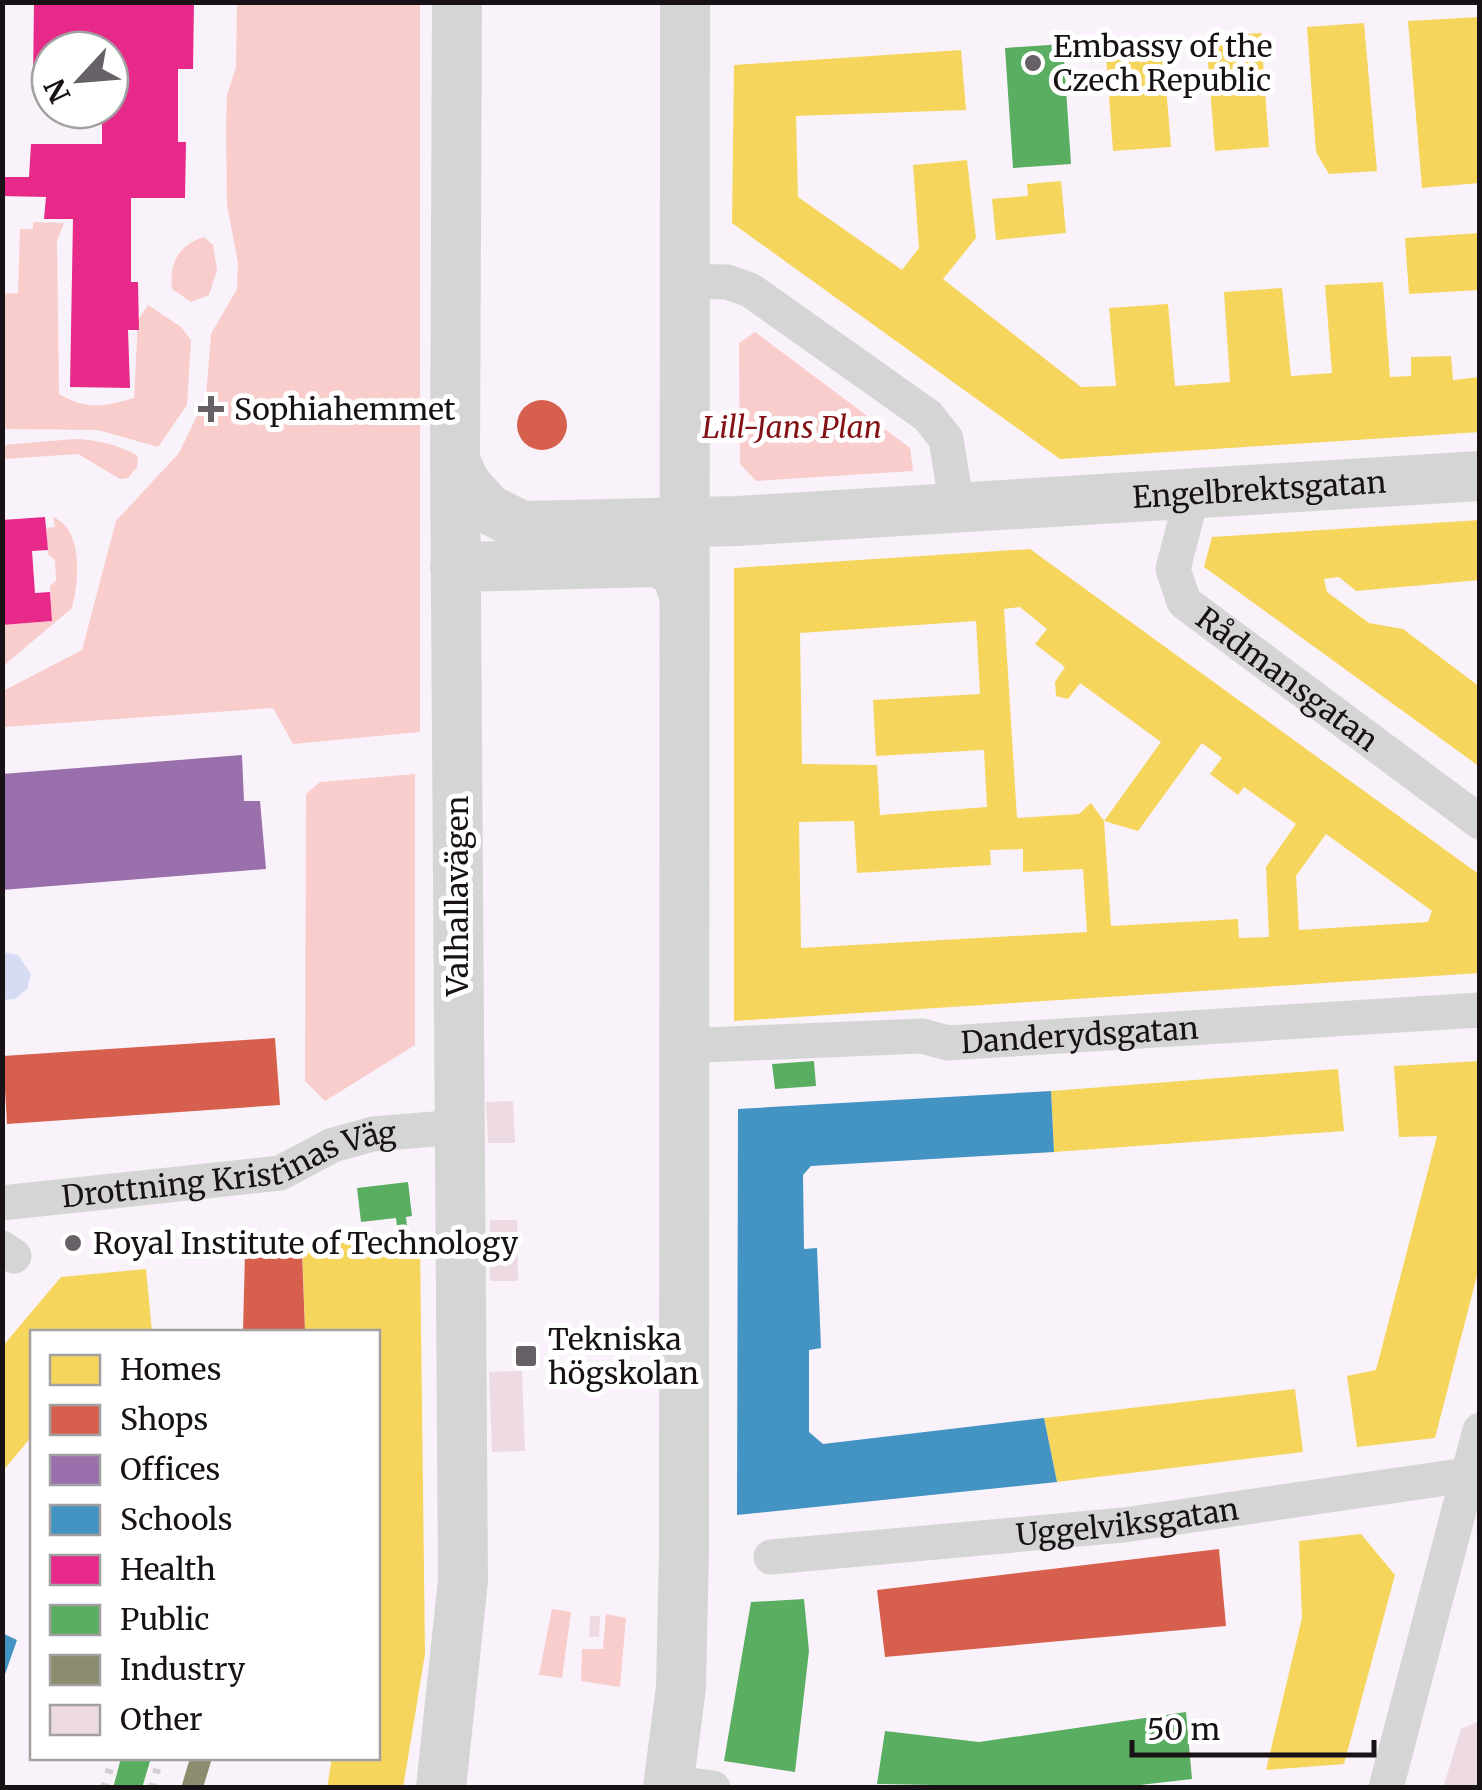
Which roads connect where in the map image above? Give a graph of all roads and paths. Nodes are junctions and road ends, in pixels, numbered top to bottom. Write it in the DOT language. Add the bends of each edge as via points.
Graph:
graph roads {
  1 [pos="457,2"];
  2 [pos="685,2"];
  3 [pos="682,281"];
  4 [pos="455,462"];
  5 [pos="1480,476"];
  6 [pos="1192,495"];
  7 [pos="957,508"];
  8 [pos="684,523"];
  9 [pos="455,568"];
  10 [pos="683,592"];
  11 [pos="1480,822"];
  12 [pos="1480,1010"];
  13 [pos="681,1046"];
  14 [pos="458,1127"];
  15 [pos="2,1203"];
  16 [pos="1480,1430"];
  17 [pos="1473,1473"];
  18 [pos="771,1557"];
  19 [pos="683,1786"];
  20 [pos="441,1788"];
  21 [pos="1386,1788"];
  1 -- 4 [label="main road, Valhallavägen"];
  2 -- 3 [label="main road"];
  3 -- 7 [label="street" via="750,290 928,416 946,439"];
  3 -- 8 [label="main road"];
  4 -- 8 [label="main road" via="477,498 512,524"];
  4 -- 9 [label="main road, Valhallavägen"];
  5 -- 6 [label="main road, Engelbrektsgatan"];
  6 -- 7 [label="main road, Engelbrektsgatan"];
  6 -- 11 [label="street, Rådmansgatan" via="1173,569 1184,602"];
  7 -- 8 [label="main road"];
  8 -- 10 [label="main road"];
  9 -- 10 [label="main road" via="657,562 676,572"];
  9 -- 14 [label="main road, Valhallavägen"];
  10 -- 13 [label="main road"];
  12 -- 13 [label="street, Danderydsgatan" via="948,1042 922,1036"];
  13 -- 19 [label="main road"];
  14 -- 15 [label="street, Drottning Kristinas Väg" via="373,1134 333,1145 280,1173"];
  14 -- 20 [label="main road, Valhallavägen" via="463,1580"];
  16 -- 17 [label="street"];
  17 -- 18 [label="street, Uggelviksgatan" via="1124,1525"];
  17 -- 21 [label="street"];
}
